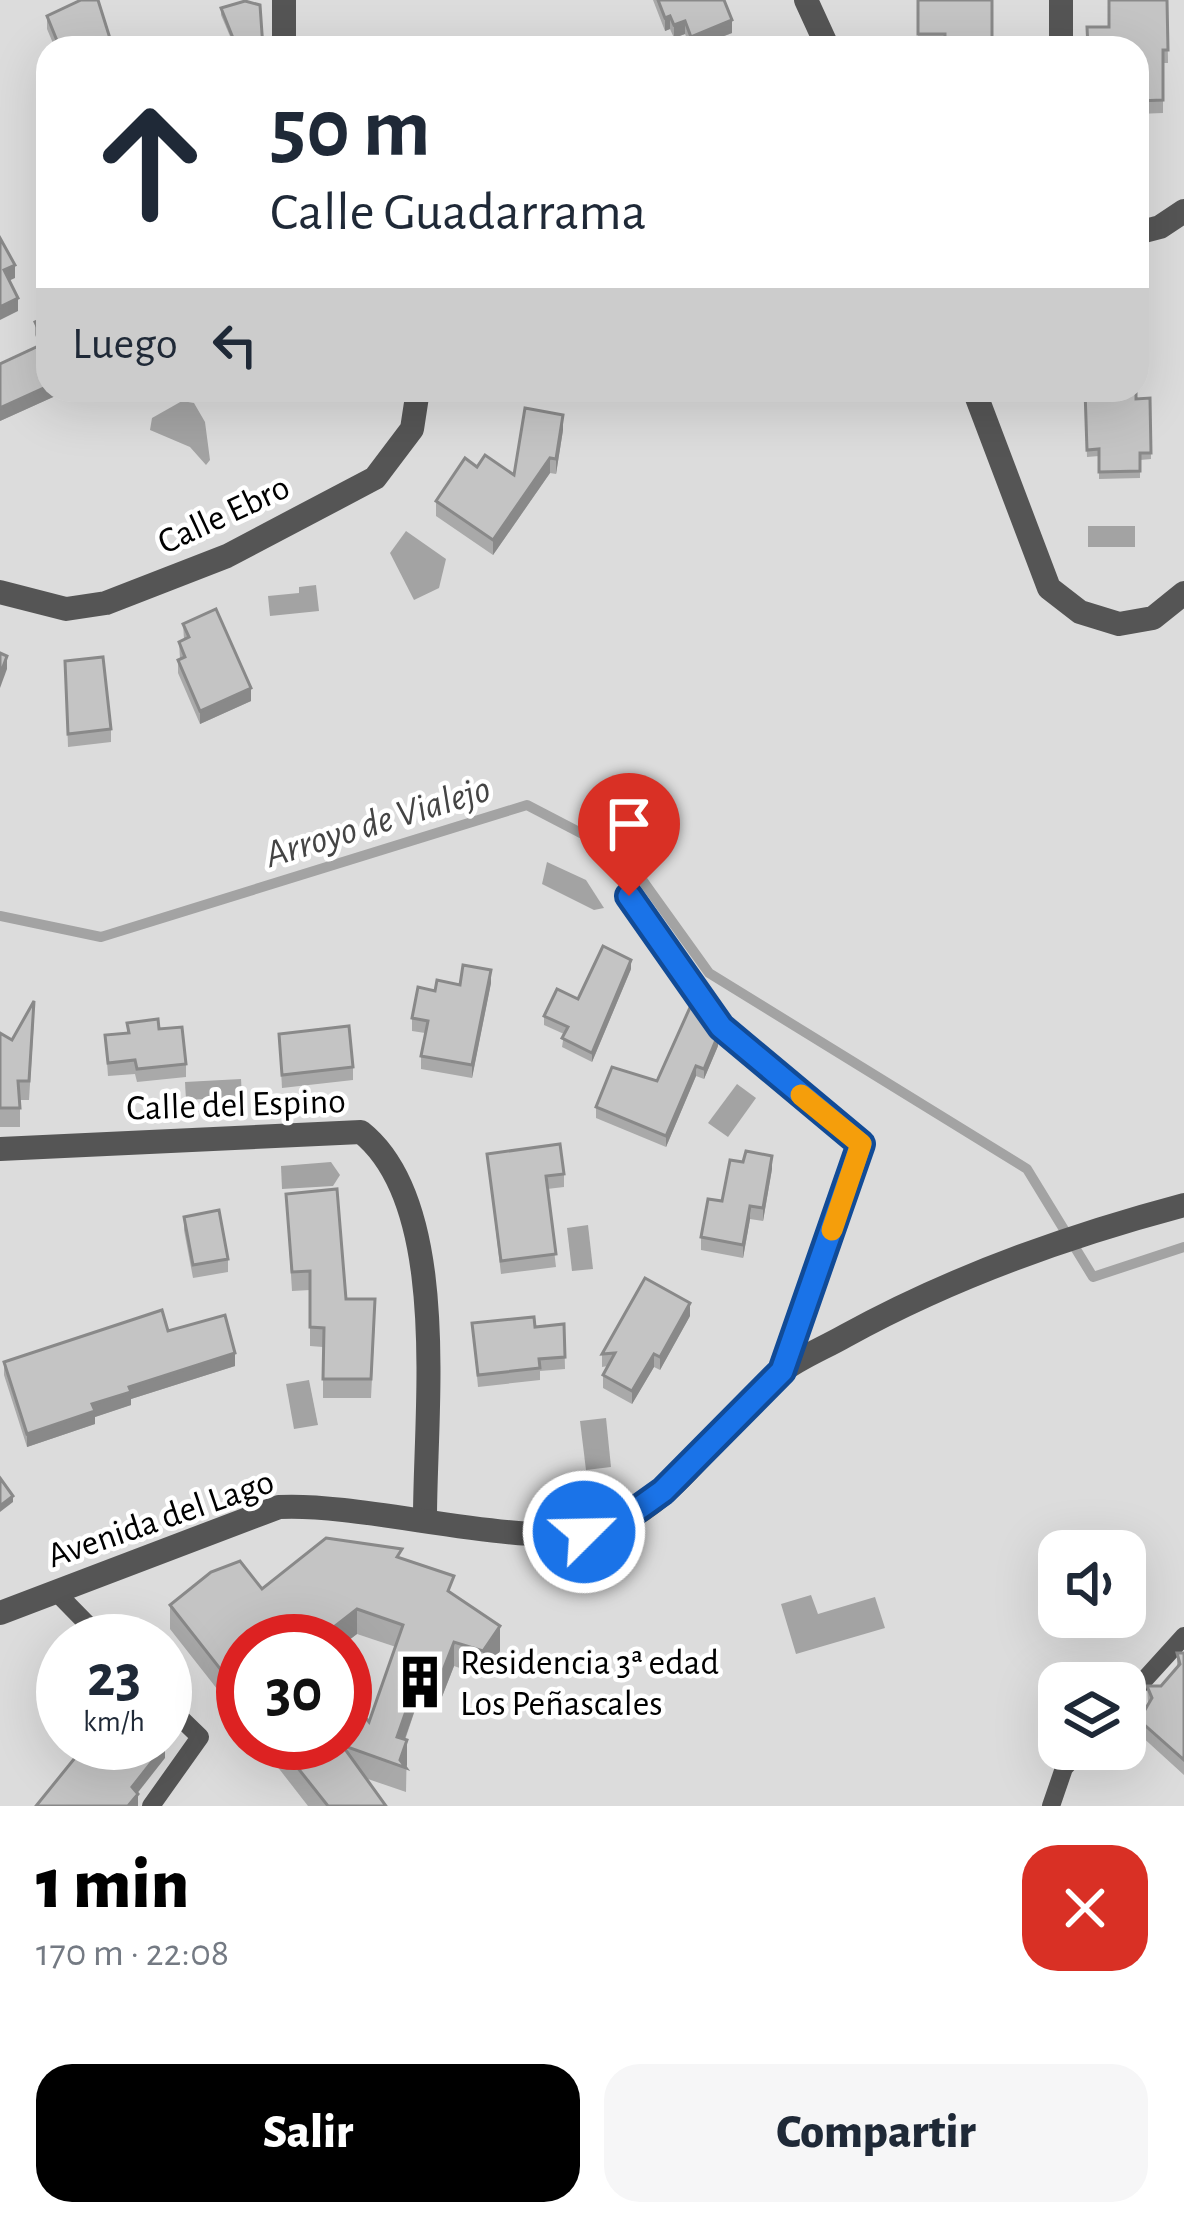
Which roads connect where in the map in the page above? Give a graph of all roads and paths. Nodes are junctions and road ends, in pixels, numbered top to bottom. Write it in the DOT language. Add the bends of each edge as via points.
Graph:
graph roads {
  1 [pos="284,0"];
  2 [pos="806,0"];
  3 [pos="1061,0"];
  4 [pos="284,36"];
  5 [pos="822,36"];
  6 [pos="1061,36"];
  7 [pos="1184,211"];
  8 [pos="1149,230"];
  9 [pos="416,402"];
  10 [pos="979,402"];
  11 [pos="0,592"];
  12 [pos="1184,593"];
  13 [pos="629,896"];
  14 [pos="0,1149"];
  15 [pos="1184,1205"];
  16 [pos="782,1371"];
  17 [pos="425,1517"];
  18 [pos="56,1591"];
  19 [pos="0,1613"];
  20 [pos="78,1614"];
  21 [pos="1184,1636"];
  22 [pos="1146,1678"];
  23 [pos="177,1770"];
  24 [pos="1063,1770"];
  25 [pos="151,1806"];
  26 [pos="1052,1806"];
  1 -- 4 [label="street"];
  2 -- 5 [label="street"];
  3 -- 6 [label="street"];
  7 -- 8 [label="street"];
  9 -- 11 [label="street, Calle Ebro" via="412,429 376,478 227,556 106,603 66,609"];
  10 -- 12 [label="street" via="1049,589 1080,612 1119,624 1153,618"];
  13 -- 16 [label="street" via="721,1027 861,1144"];
  14 -- 17 [label="street, Calle del Espino" via="361,1132 385,1151 412,1220 425,1295"];
  15 -- 16 [label="street, Avenida del Lago" via="906,1302"];
  16 -- 17 [label="street, Avenida del Lago" via="663,1491 614,1526 555,1537"];
  17 -- 18 [label="street, Avenida del Lago" via="328,1504 280,1507"];
  18 -- 19 [label="street, Avenida del Lago"];
  18 -- 20 [label="lane"];
  21 -- 22 [label="lane"];
  23 -- 25 [label="lane"];
  24 -- 26 [label="lane"];
}
